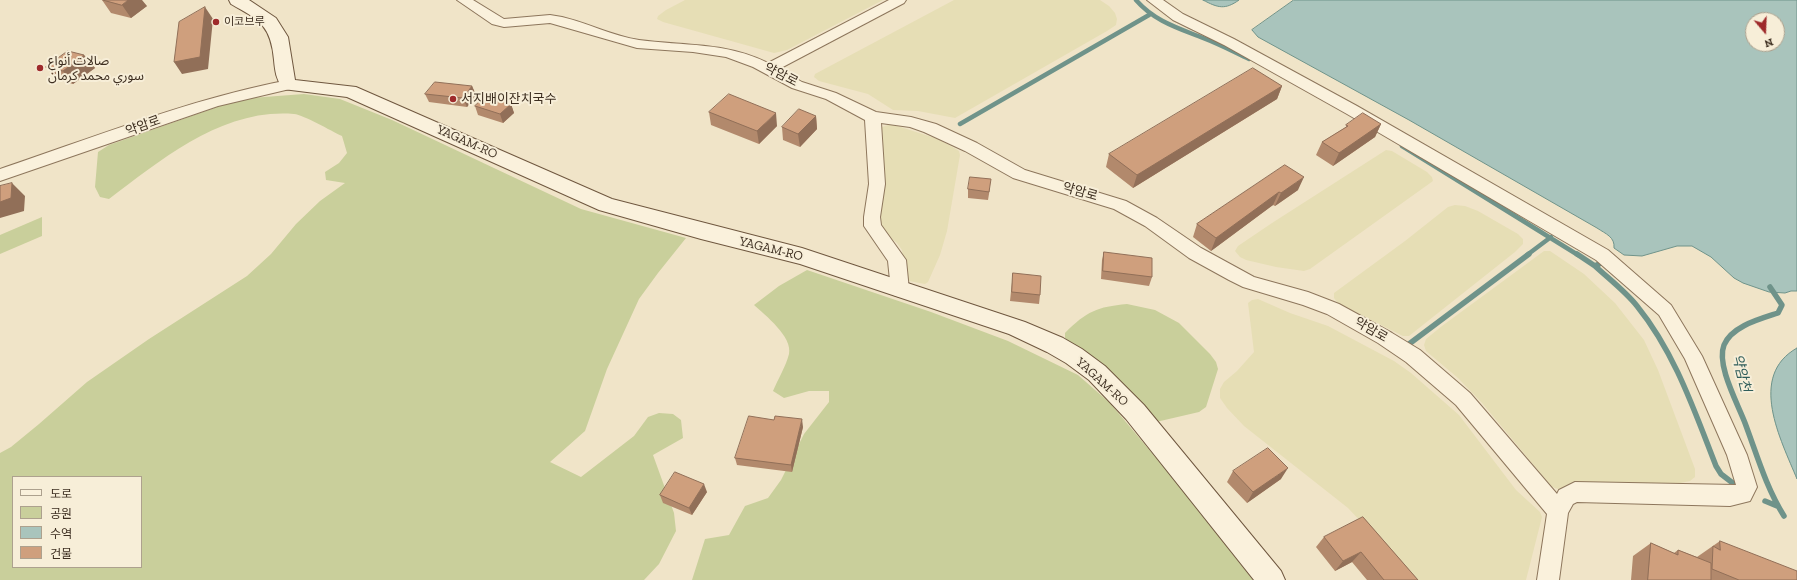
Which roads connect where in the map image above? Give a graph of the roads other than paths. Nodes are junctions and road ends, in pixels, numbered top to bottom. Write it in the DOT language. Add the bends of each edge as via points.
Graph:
graph roads {
  1 [pos="237,0"];
  2 [pos="464,0"];
  3 [pos="899,0"];
  4 [pos="1154,0"];
  5 [pos="768,69"];
  6 [pos="289,85"];
  7 [pos="873,117"];
  8 [pos="0,175"];
  9 [pos="900,290"];
  10 [pos="1558,511"];
  11 [pos="1271,580"];
  12 [pos="1548,580"];
  1 -- 6 [label="street" via="264,16 275,26 282,48 285,79"];
  2 -- 5 [label="street, 약암로" via="504,23 562,21 637,44 729,53"];
  3 -- 5 [label="street"];
  4 -- 10 [label="street" via="1178,16 1352,110 1602,255 1665,310 1693,356 1736,455 1747,487 1743,494 1730,496 1575,492 1566,497"];
  5 -- 7 [label="street, 약암로" via="797,85 831,96"];
  6 -- 8 [label="street, 약암로" via="213,102"];
  6 -- 9 [label="street, YAGAM-RO" via="350,91 456,136 606,205 802,256"];
  7 -- 9 [label="street" via="877,166 873,226 897,260"];
  7 -- 10 [label="street, 약암로" via="911,122 930,128 1019,174 1120,206 1151,222 1195,253 1249,282 1308,299 1368,328 1413,356 1463,399"];
  9 -- 11 [label="street, YAGAM-RO" via="1017,328 1061,348 1097,373 1135,412"];
  10 -- 12 [label="street"];
}
